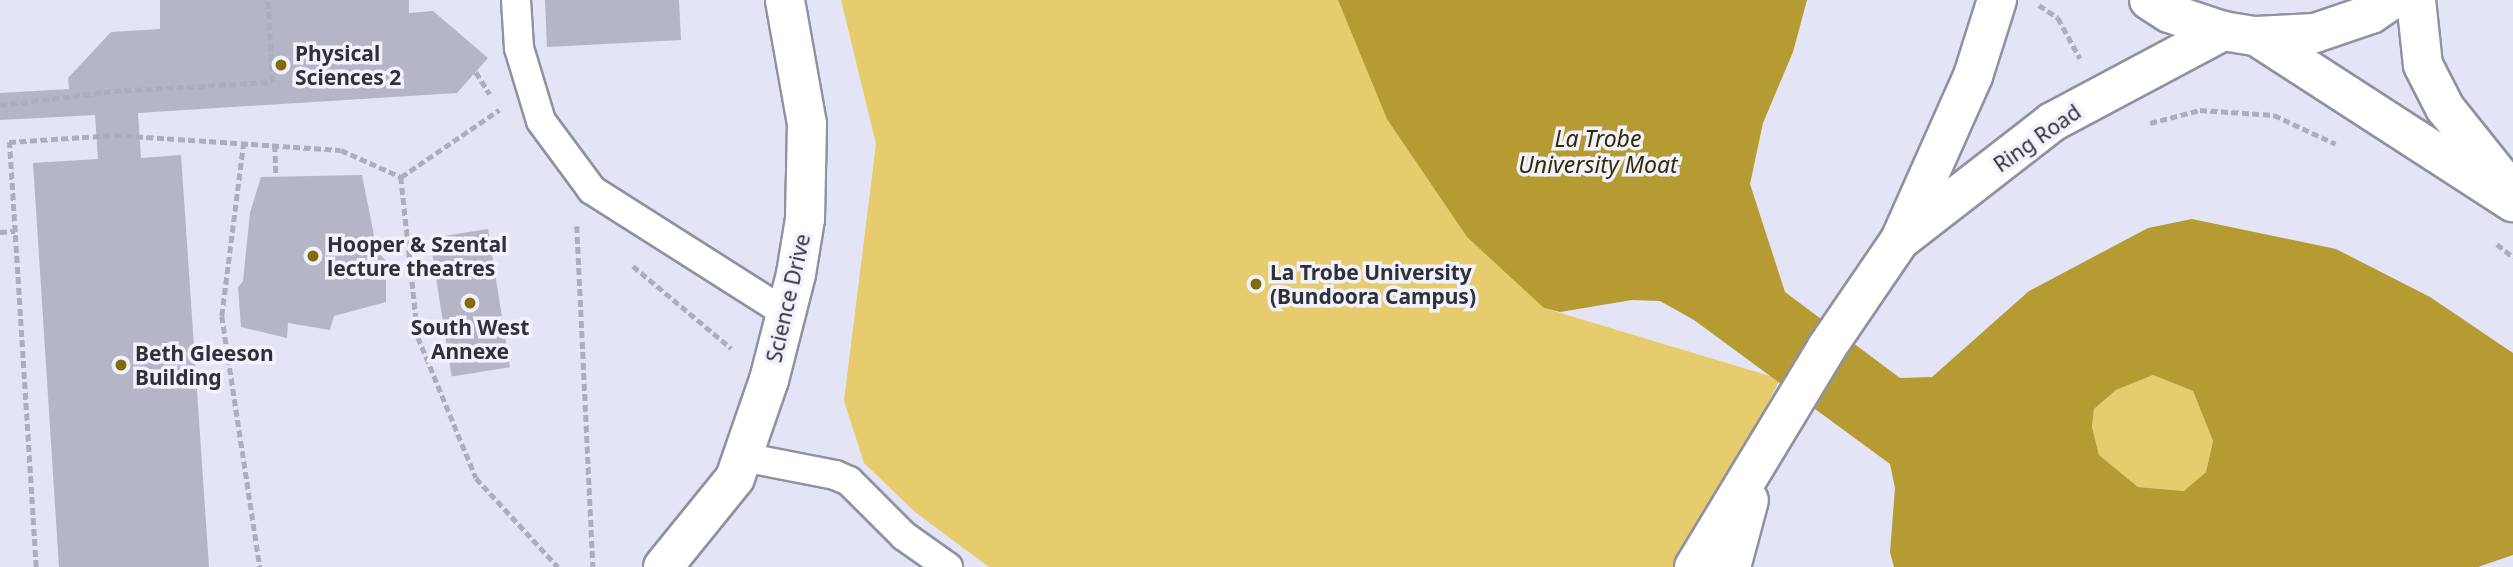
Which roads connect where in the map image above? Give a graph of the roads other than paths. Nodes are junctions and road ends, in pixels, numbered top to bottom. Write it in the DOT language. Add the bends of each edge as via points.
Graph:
graph roads {
  1 [pos="516,0"];
  2 [pos="785,0"];
  3 [pos="1997,0"];
  4 [pos="2149,0"];
  5 [pos="2392,0"];
  6 [pos="2416,0"];
  7 [pos="2239,34"];
  8 [pos="2513,194"];
  9 [pos="2513,202"];
  10 [pos="1900,240"];
  11 [pos="786,313"];
  12 [pos="1769,442"];
  13 [pos="743,457"];
  14 [pos="663,567"];
  15 [pos="948,567"];
  16 [pos="1695,567"];
  17 [pos="1731,567"];
  1 -- 11 [label="lane" via="519,48 541,121 592,190"];
  2 -- 11 [label="street, Science Drive" via="807,124 805,219"];
  3 -- 10 [label="street, Ring Road" via="1973,76"];
  4 -- 7 [label="street" via="2169,13"];
  5 -- 7 [label="street" via="2371,14 2315,33"];
  6 -- 8 [label="street" via="2423,65 2445,108"];
  7 -- 9 [label="street"];
  7 -- 10 [label="street, Ring Road" via="2052,122"];
  10 -- 12 [label="street, Ring Road"];
  11 -- 13 [label="street, Science Drive"];
  12 -- 16 [label="street, Ring Road"];
  12 -- 17 [label="street, Ring Road"];
  13 -- 14 [label="street, Science Drive" via="736,478"];
  13 -- 15 [label="lane" via="835,474 904,536"];
}
